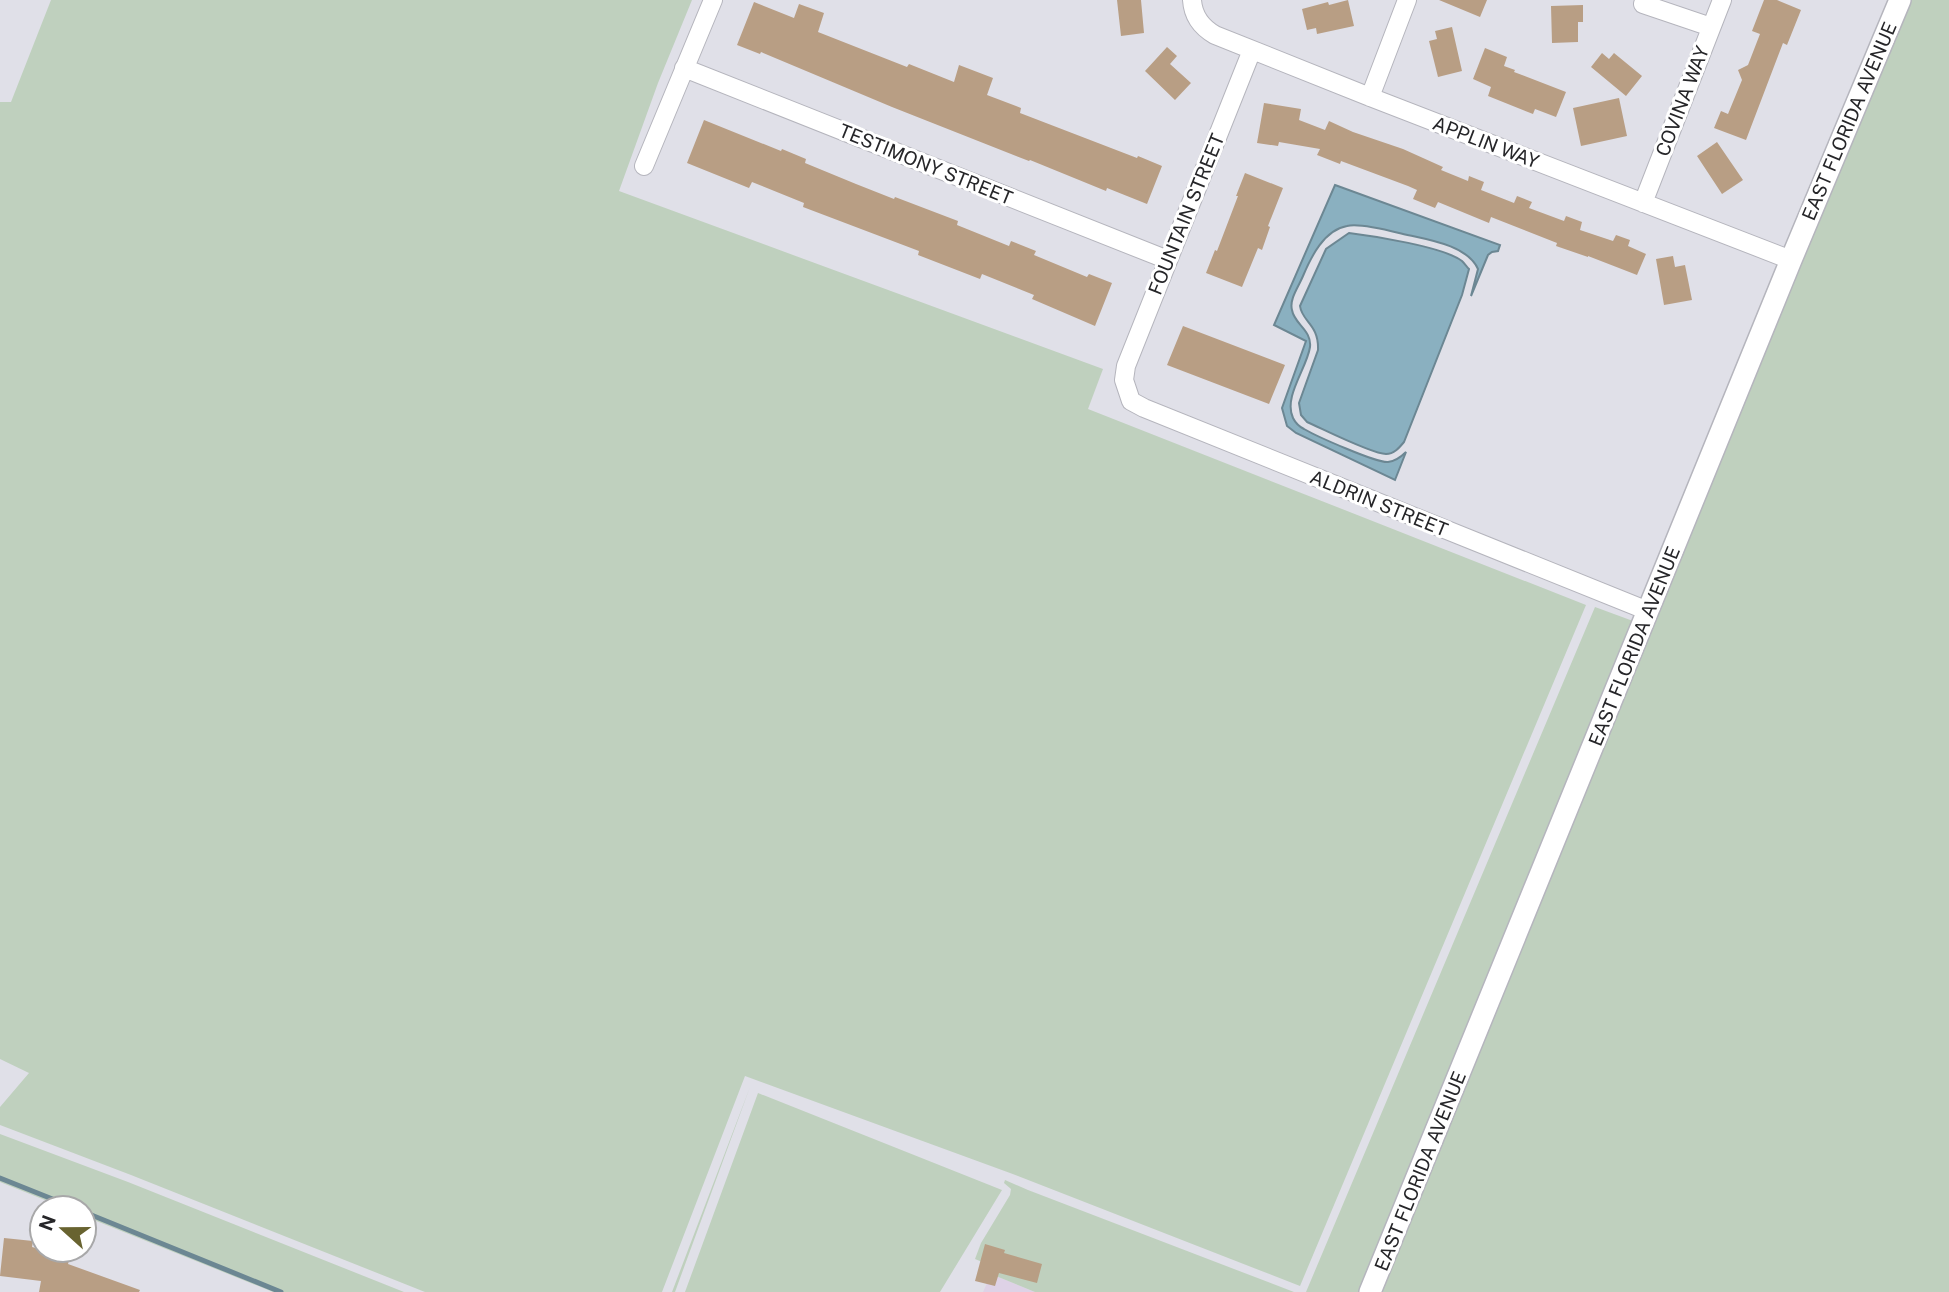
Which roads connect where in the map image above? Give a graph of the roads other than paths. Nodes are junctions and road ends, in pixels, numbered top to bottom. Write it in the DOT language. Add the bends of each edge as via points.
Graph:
graph roads {
  1 [pos="713,0"];
  2 [pos="1407,0"];
  3 [pos="1722,0"];
  4 [pos="1900,0"];
  5 [pos="1192,4"];
  6 [pos="1643,4"];
  7 [pos="1712,27"];
  8 [pos="1252,50"];
  9 [pos="684,68"];
  10 [pos="1370,97"];
  11 [pos="643,166"];
  12 [pos="1643,202"];
  13 [pos="1168,260"];
  14 [pos="1791,260"];
  15 [pos="1124,380"];
  16 [pos="1648,611"];
  17 [pos="1370,1292"];
  1 -- 9 [label="street"];
  2 -- 10 [label="street"];
  3 -- 7 [label="street, COVINA WAY"];
  4 -- 14 [label="street, EAST FLORIDA AVENUE"];
  5 -- 8 [label="street, APPLIN WAY" via="1206,29"];
  6 -- 7 [label="street"];
  7 -- 12 [label="street, COVINA WAY"];
  8 -- 10 [label="street, APPLIN WAY"];
  8 -- 13 [label="street, FOUNTAIN STREET"];
  9 -- 11 [label="street"];
  9 -- 13 [label="street, TESTIMONY STREET"];
  10 -- 12 [label="street, APPLIN WAY"];
  12 -- 14 [label="street, APPLIN WAY"];
  13 -- 15 [label="street, FOUNTAIN STREET"];
  14 -- 16 [label="street, EAST FLORIDA AVENUE"];
  15 -- 16 [label="street, ALDRIN STREET" via="1131,401 1144,408"];
  16 -- 17 [label="street, EAST FLORIDA AVENUE"];
}
